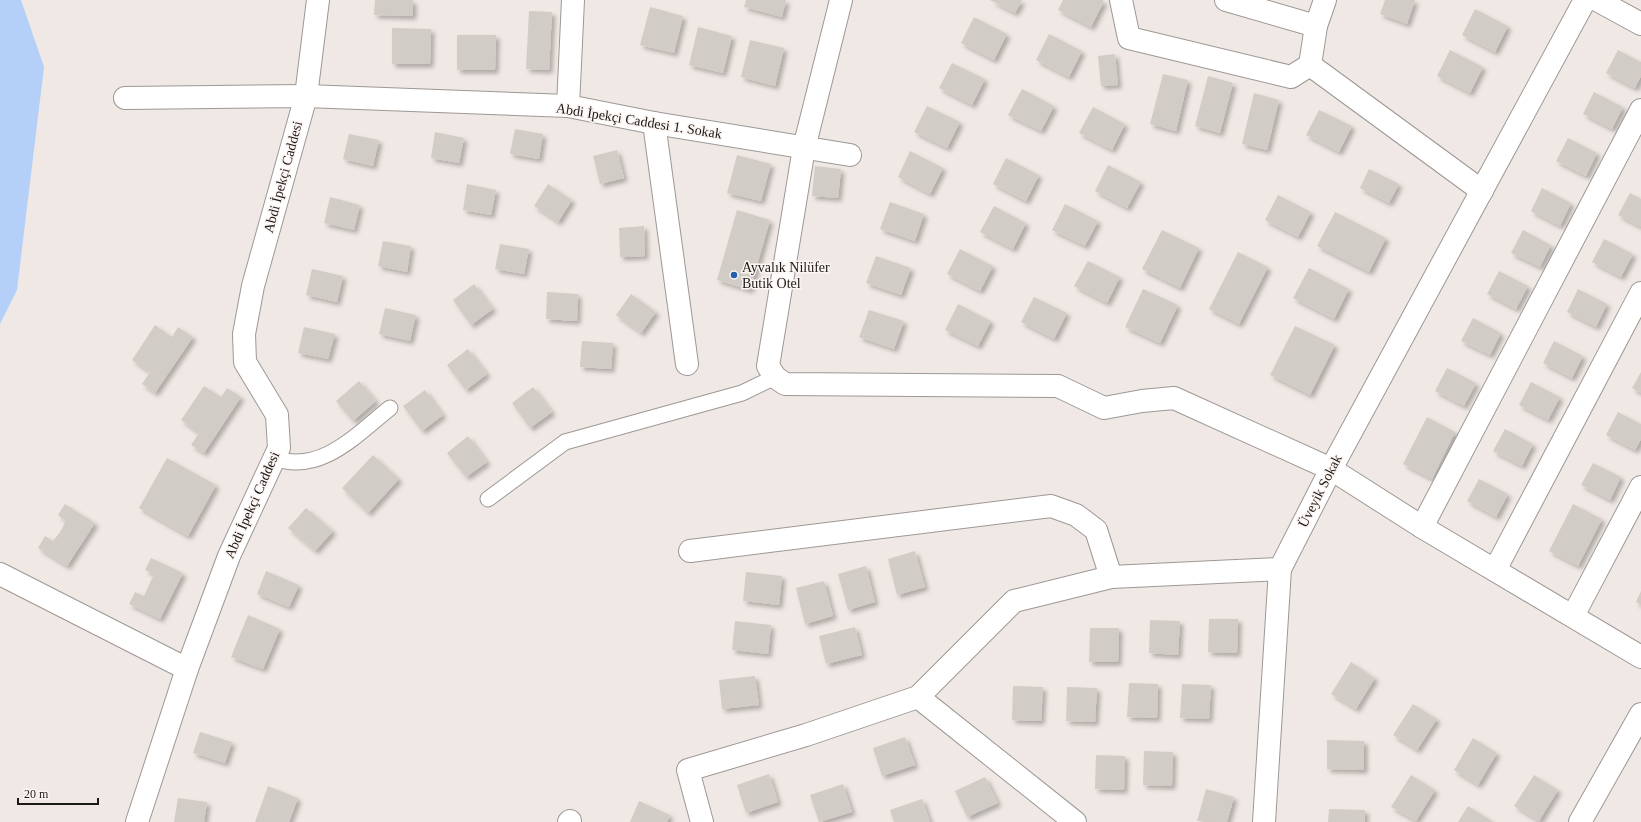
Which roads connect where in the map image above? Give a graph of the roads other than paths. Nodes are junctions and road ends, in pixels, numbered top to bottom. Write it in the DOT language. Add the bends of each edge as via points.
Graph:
graph roads {
  1 [pos="318,0"];
  2 [pos="573,0"];
  3 [pos="841,0"];
  4 [pos="1121,0"];
  5 [pos="1226,0"];
  6 [pos="1325,0"];
  7 [pos="1585,0"];
  8 [pos="1597,0"];
  9 [pos="1641,24"];
  10 [pos="1316,26"];
  11 [pos="1310,65"];
  12 [pos="306,96"];
  13 [pos="125,98"];
  14 [pos="568,106"];
  15 [pos="1641,110"];
  16 [pos="654,123"];
  17 [pos="804,148"];
  18 [pos="850,155"];
  19 [pos="1482,191"];
  20 [pos="1641,293"];
  21 [pos="687,364"];
  22 [pos="775,378"];
  23 [pos="390,408"];
  24 [pos="274,458"];
  25 [pos="1331,469"];
  26 [pos="1641,488"];
  27 [pos="488,499"];
  28 [pos="1422,527"];
  29 [pos="690,551"];
  30 [pos="1280,569"];
  31 [pos="1495,570"];
  32 [pos="0,574"];
  33 [pos="1111,578"];
  34 [pos="1573,616"];
  35 [pos="1641,657"];
  36 [pos="187,669"];
  37 [pos="918,697"];
  38 [pos="1641,714"];
  39 [pos="137,822"];
  40 [pos="702,822"];
  41 [pos="1075,822"];
  42 [pos="1264,822"];
  43 [pos="1580,822"];
  1 -- 12 [label="street, Abdi İpekçi Caddesi"];
  2 -- 14 [label="street"];
  3 -- 17 [label="street"];
  4 -- 11 [label="street" via="1129,38 1291,77"];
  5 -- 10 [label="street"];
  6 -- 10 [label="street"];
  7 -- 19 [label="street, Üveyik Sokak"];
  8 -- 9 [label="street"];
  10 -- 11 [label="street"];
  11 -- 19 [label="street"];
  12 -- 13 [label="street, Abdi İpekçi Caddesi 1. Sokak"];
  12 -- 14 [label="street, Abdi İpekçi Caddesi 1. Sokak"];
  12 -- 24 [label="street, Abdi İpekçi Caddesi" via="253,286 244,334 245,362 278,415 279,448"];
  14 -- 16 [label="street, Abdi İpekçi Caddesi 1. Sokak"];
  15 -- 28 [label="street"];
  16 -- 17 [label="street, Abdi İpekçi Caddesi 1. Sokak"];
  16 -- 21 [label="street"];
  17 -- 18 [label="street, Abdi İpekçi Caddesi 1. Sokak"];
  17 -- 22 [label="street" via="768,366"];
  19 -- 25 [label="street, Üveyik Sokak"];
  20 -- 31 [label="street"];
  22 -- 25 [label="street" via="785,384 1058,386 1104,408 1174,398"];
  22 -- 27 [label="lane" via="742,393 565,442"];
  23 -- 24 [label="lane" via="333,452 321,458 295,462"];
  24 -- 36 [label="street, Abdi İpekçi Caddesi" via="229,556"];
  25 -- 28 [label="street"];
  25 -- 30 [label="street, Üveyik Sokak"];
  26 -- 34 [label="street"];
  28 -- 31 [label="street"];
  29 -- 33 [label="street" via="1051,506 1076,515 1096,530"];
  30 -- 33 [label="street"];
  30 -- 42 [label="street, Üveyik Sokak"];
  31 -- 34 [label="street"];
  32 -- 36 [label="street"];
  33 -- 37 [label="street" via="1014,601"];
  34 -- 35 [label="street"];
  36 -- 39 [label="street, Abdi İpekçi Caddesi"];
  37 -- 40 [label="street" via="806,735 688,770"];
  37 -- 41 [label="street"];
  38 -- 43 [label="street"];
}
